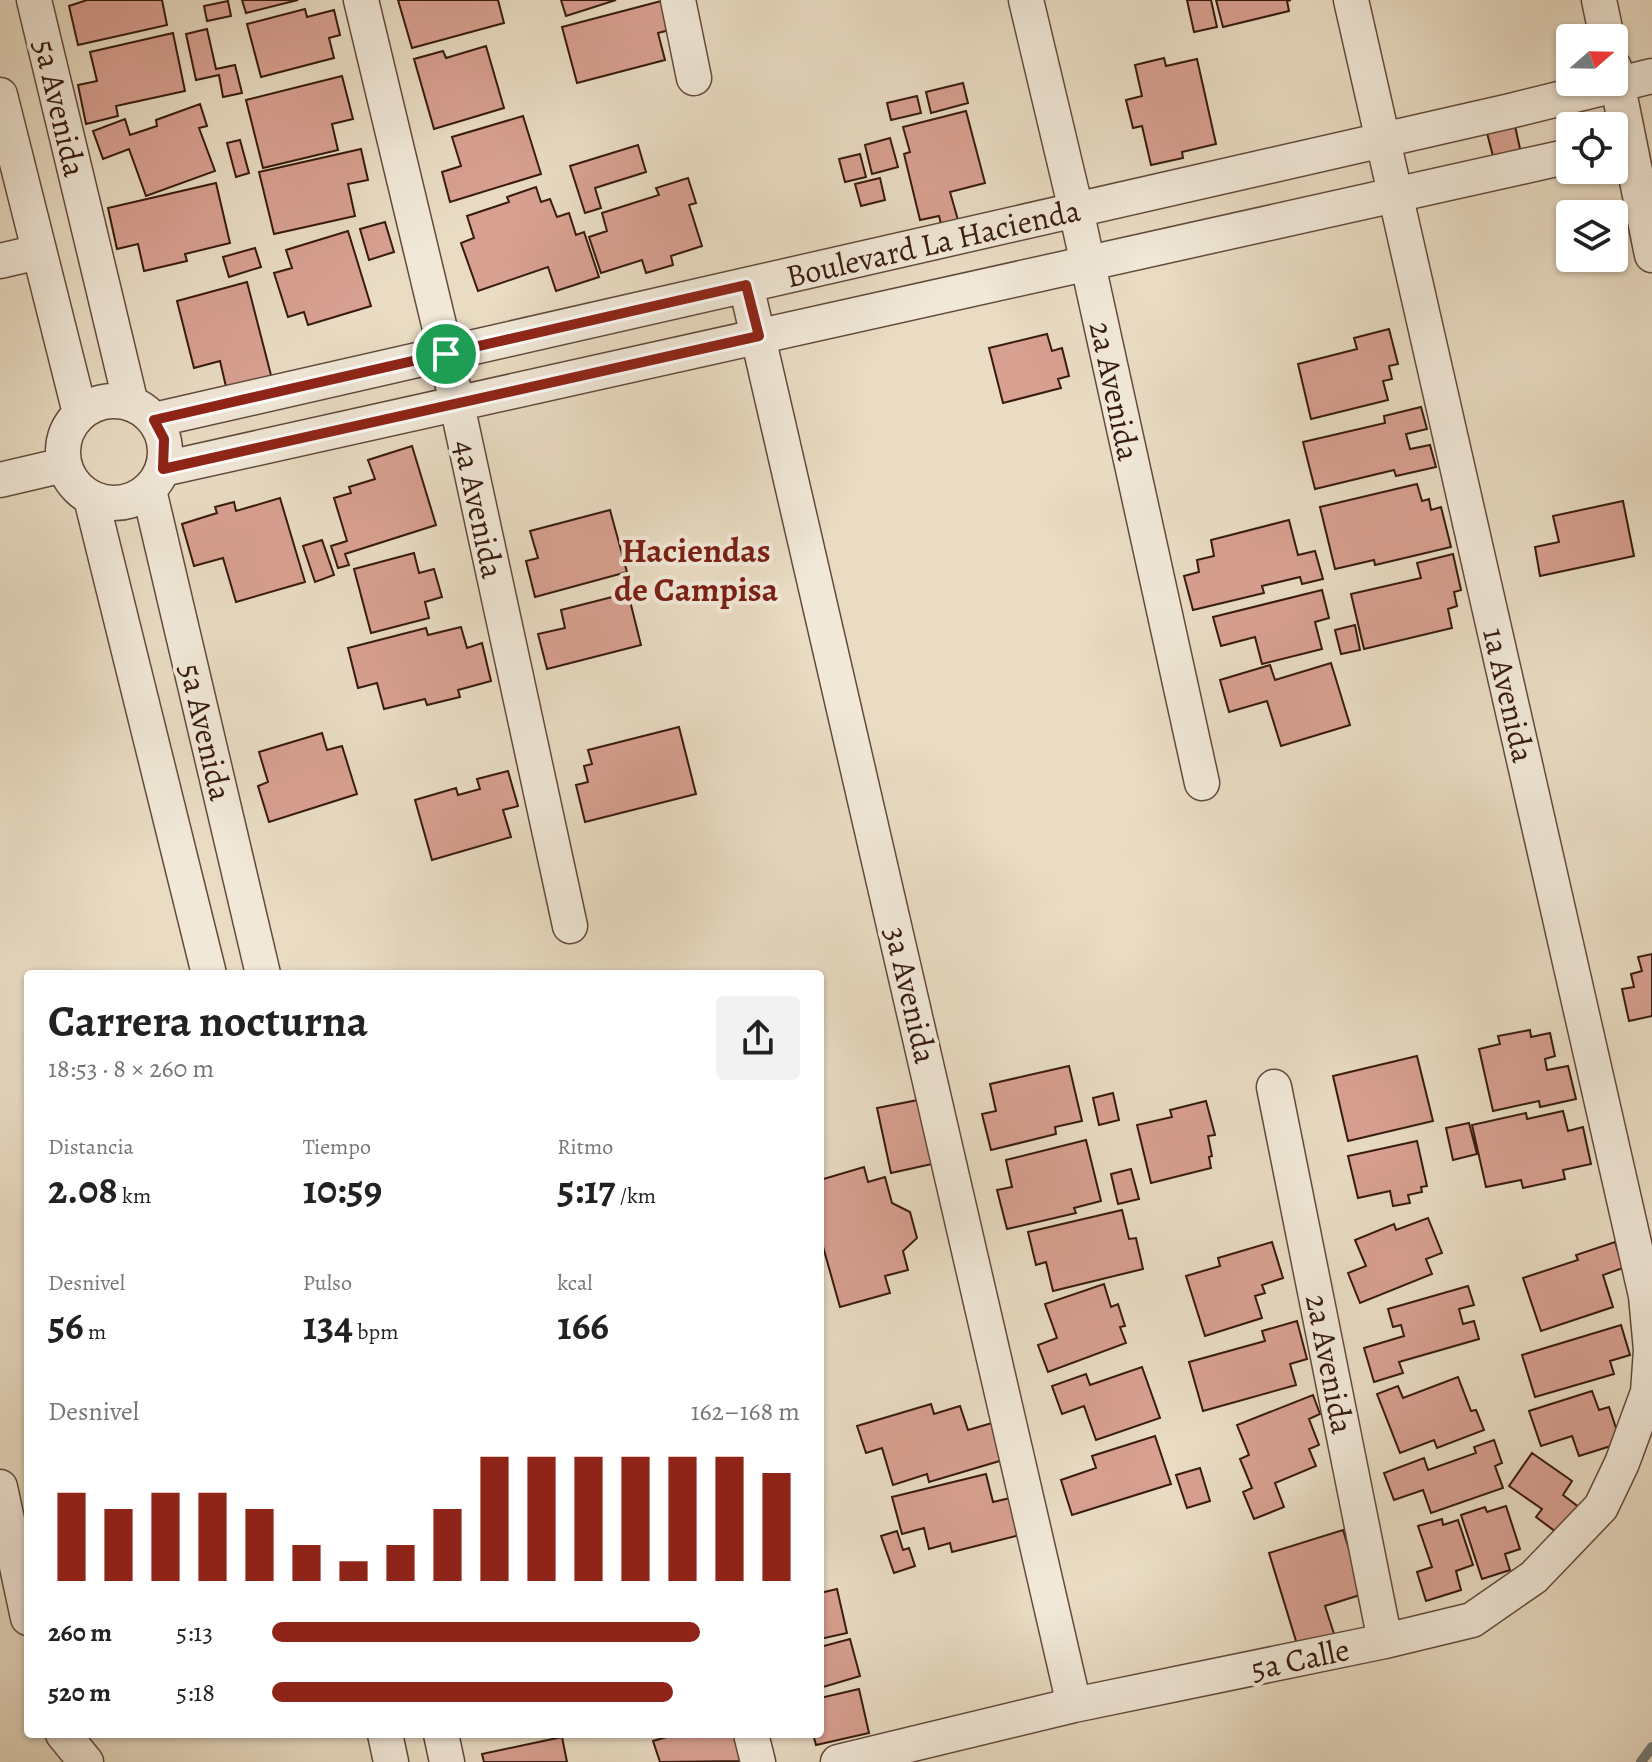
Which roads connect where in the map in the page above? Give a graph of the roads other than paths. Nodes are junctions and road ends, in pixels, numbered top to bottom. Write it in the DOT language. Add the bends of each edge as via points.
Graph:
graph roads {
  1 [pos="34,0"];
  2 [pos="361,0"];
  3 [pos="678,0"];
  4 [pos="1026,0"];
  5 [pos="1351,0"];
  6 [pos="1599,0"];
  7 [pos="1604,24"];
  8 [pos="1628,76"];
  9 [pos="1652,76"];
  10 [pos="694,78"];
  11 [pos="1556,92"];
  12 [pos="0,95"];
  13 [pos="1383,140"];
  14 [pos="1556,159"];
  15 [pos="1628,163"];
  16 [pos="1394,195"];
  17 [pos="1076,210"];
  18 [pos="39,252"];
  19 [pos="1652,255"];
  20 [pos="0,261"];
  21 [pos="1087,263"];
  22 [pos="746,285"];
  23 [pos="759,336"];
  24 [pos="446,354"];
  25 [pos="456,404"];
  26 [pos="142,412"];
  27 [pos="80,413"];
  28 [pos="64,465"];
  29 [pos="156,479"];
  30 [pos="0,480"];
  31 [pos="91,498"];
  32 [pos="1202,783"];
  33 [pos="570,926"];
  34 [pos="262,968"];
  35 [pos="208,970"];
  36 [pos="1274,1087"];
  37 [pos="1648,1392"];
  38 [pos="0,1487"];
  39 [pos="24,1599"];
  40 [pos="1385,1641"];
  41 [pos="1074,1705"];
  42 [pos="66,1738"];
  43 [pos="386,1738"];
  44 [pos="442,1738"];
  45 [pos="752,1738"];
  46 [pos="86,1762"];
  47 [pos="391,1762"];
  48 [pos="447,1762"];
  49 [pos="758,1762"];
  50 [pos="838,1762"];
  1 -- 26 [label="street, 5a Avenida"];
  2 -- 24 [label="street, 4a Avenida"];
  3 -- 10 [label="street"];
  4 -- 17 [label="street, 2a Avenida"];
  5 -- 13 [label="street, 1a Avenida"];
  6 -- 7 [label="street"];
  8 -- 9 [label="street, Boulevard La Hacienda"];
  11 -- 13 [label="street, Boulevard La Hacienda"];
  12 -- 18 [label="street, 5a Avenida"];
  13 -- 16 [label="street, 1a Avenida"];
  13 -- 17 [label="street, Boulevard La Hacienda"];
  14 -- 16 [label="street, Boulevard La Hacienda"];
  15 -- 19 [label="street"];
  16 -- 21 [label="street, Boulevard La Hacienda"];
  16 -- 37 [label="street, 1a Avenida" via="1646,1296"];
  17 -- 21 [label="street, 2a Avenida"];
  17 -- 22 [label="street, Boulevard La Hacienda"];
  18 -- 20 [label="street"];
  18 -- 27 [label="street, 5a Avenida"];
  21 -- 23 [label="street, Boulevard La Hacienda"];
  21 -- 32 [label="street, 2a Avenida"];
  22 -- 23 [label="street, 3a Avenida"];
  22 -- 24 [label="street, Boulevard La Hacienda"];
  23 -- 25 [label="street, Boulevard La Hacienda"];
  23 -- 41 [label="street, 3a Avenida"];
  24 -- 25 [label="street, 4a Avenida"];
  24 -- 26 [label="street, Boulevard La Hacienda"];
  25 -- 29 [label="street, Boulevard La Hacienda"];
  25 -- 33 [label="street, 4a Avenida"];
  26 -- 27 [label="street" via="107,401"];
  26 -- 29 [label="street" via="164,439"];
  27 -- 28 [label="street" via="65,436"];
  28 -- 30 [label="street"];
  28 -- 31 [label="street" via="79,490"];
  29 -- 31 [label="street" via="133,500"];
  29 -- 34 [label="street, 5a Avenida"];
  31 -- 35 [label="street, 5a Avenida"];
  36 -- 40 [label="street, 2a Avenida"];
  37 -- 40 [label="street, 5a Calle" via="1601,1507 1534,1577 1472,1620"];
  38 -- 39 [label="street"];
  40 -- 41 [label="street, 5a Calle"];
  41 -- 50 [label="street, 5a Calle"];
  42 -- 46 [label="street"];
  43 -- 47 [label="street"];
  44 -- 48 [label="street"];
  45 -- 49 [label="street"];
}
